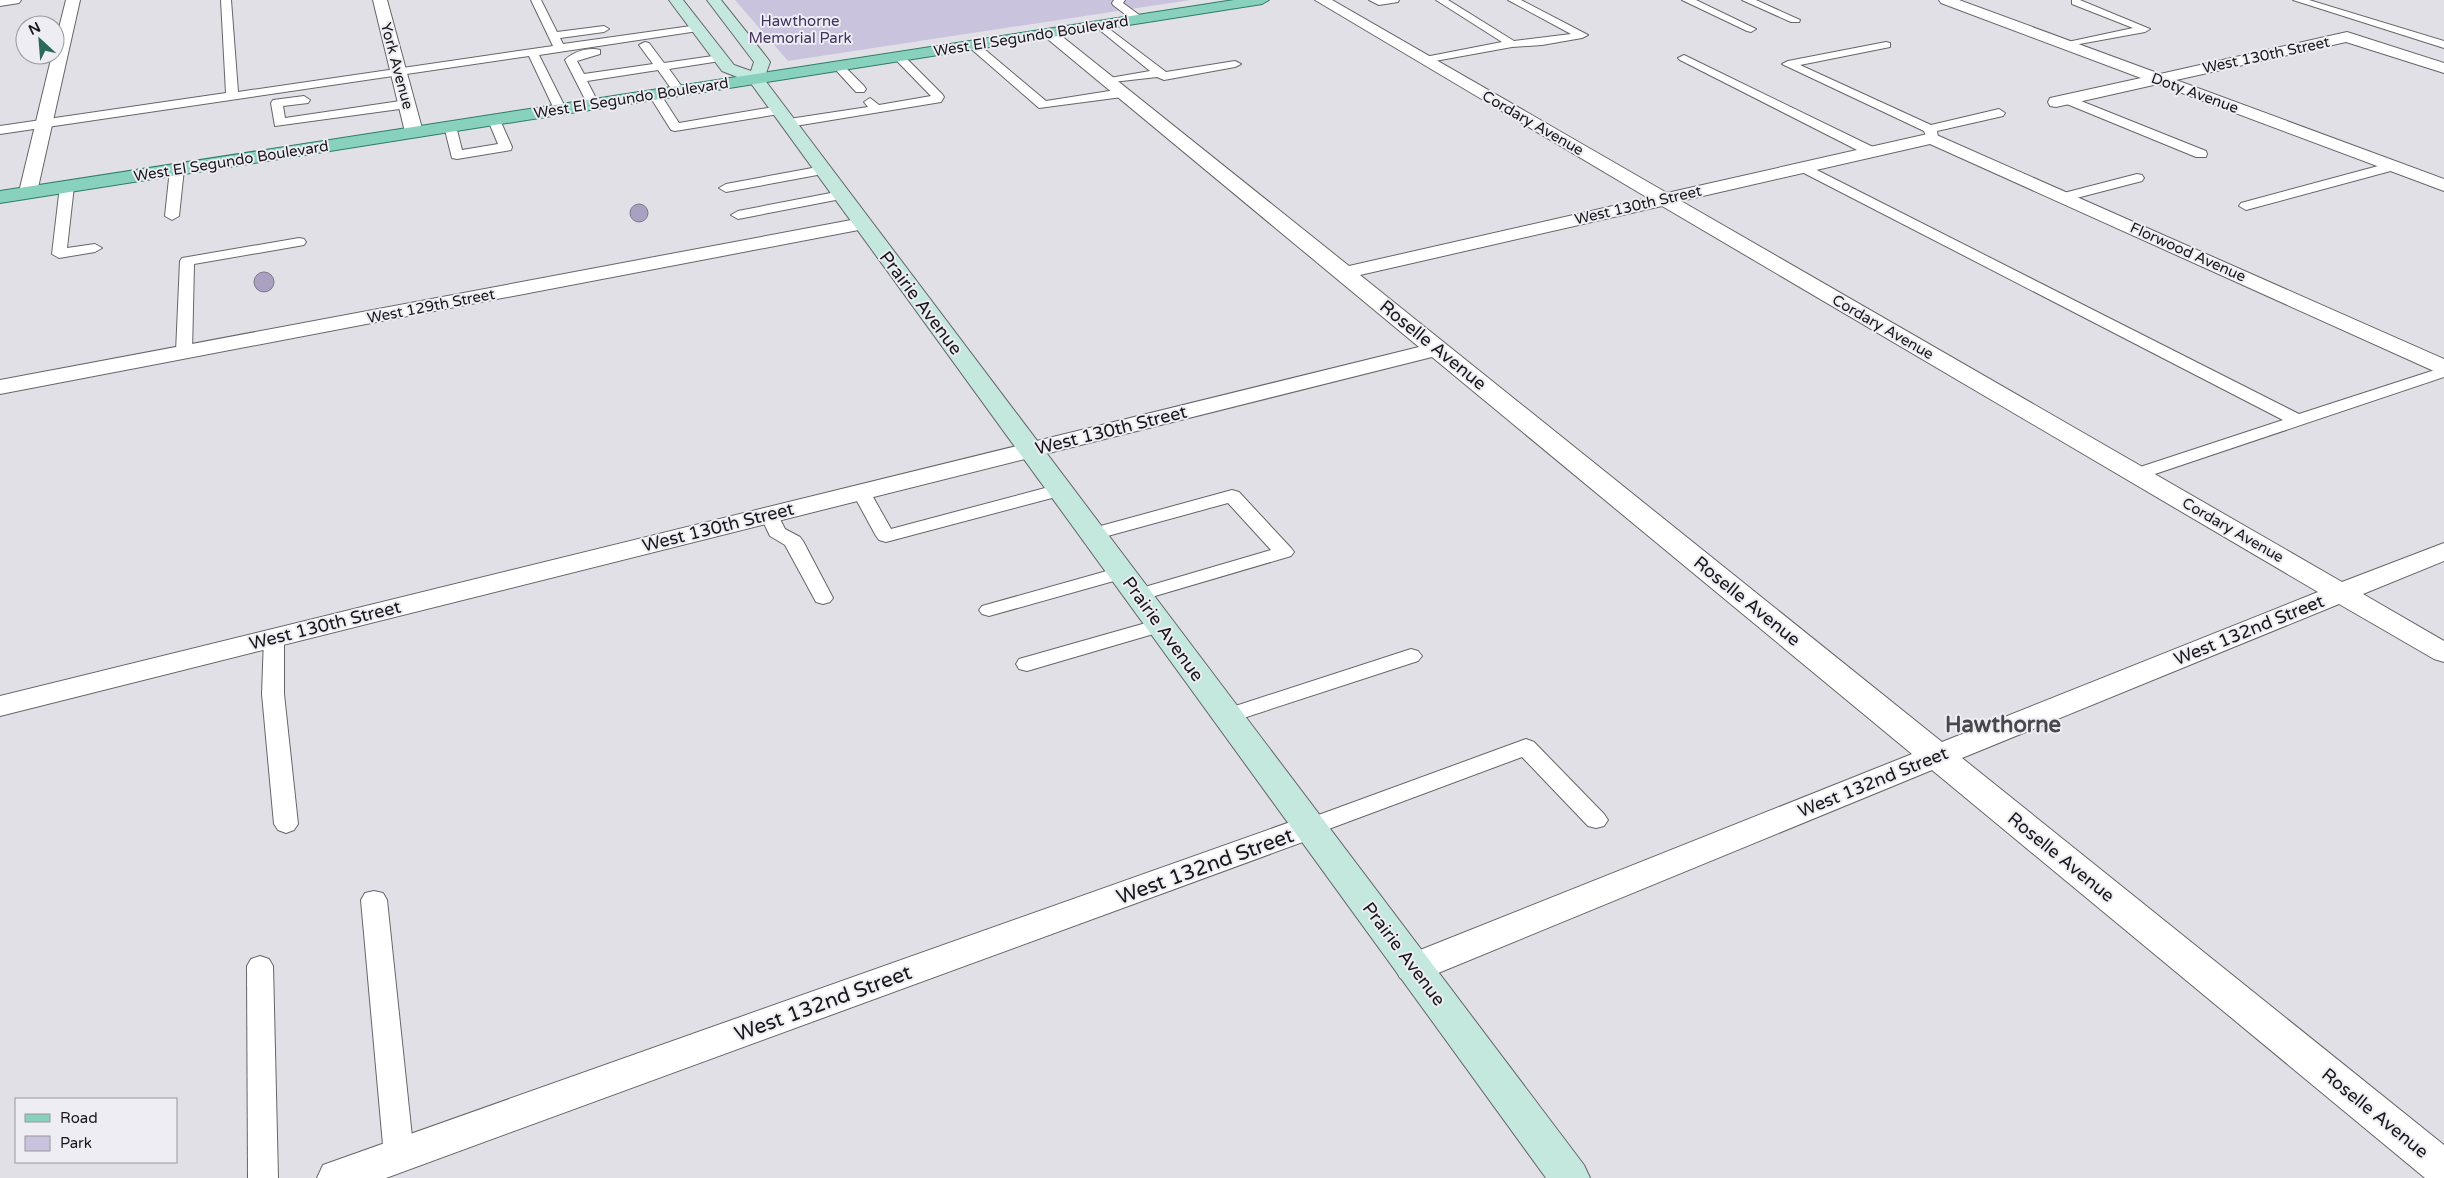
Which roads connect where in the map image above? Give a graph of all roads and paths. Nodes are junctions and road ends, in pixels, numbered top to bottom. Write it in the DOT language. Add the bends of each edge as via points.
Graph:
graph roads {
  1 [pos="14,0"];
  2 [pos="73,0"];
  3 [pos="226,0"];
  4 [pos="380,0"];
  5 [pos="536,0"];
  6 [pos="676,0"];
  7 [pos="714,0"];
  8 [pos="1262,0"];
  9 [pos="1322,0"];
  10 [pos="1374,0"];
  11 [pos="1394,0"];
  12 [pos="1441,0"];
  13 [pos="1513,0"];
  14 [pos="1687,0"];
  15 [pos="1747,0"];
  16 [pos="1946,0"];
  17 [pos="2298,0"];
  18 [pos="0,2"];
  19 [pos="2076,2"];
  20 [pos="1121,4"];
  21 [pos="672,19"];
  22 [pos="1138,19"];
  23 [pos="1795,20"];
  24 [pos="1100,25"];
  25 [pos="618,27"];
  26 [pos="697,27"];
  27 [pos="1751,29"];
  28 [pos="1049,33"];
  29 [pos="554,36"];
  30 [pos="1512,44"];
  31 [pos="645,45"];
  32 [pos="973,45"];
  33 [pos="1886,45"];
  34 [pos="2067,45"];
  35 [pos="2444,45"];
  36 [pos="560,49"];
  37 [pos="533,53"];
  38 [pos="900,56"];
  39 [pos="720,58"];
  40 [pos="1684,58"];
  41 [pos="1424,60"];
  42 [pos="1235,64"];
  43 [pos="838,66"];
  44 [pos="660,67"];
  45 [pos="2444,68"];
  46 [pos="1158,72"];
  47 [pos="581,78"];
  48 [pos="756,79"];
  49 [pos="2158,79"];
  50 [pos="398,82"];
  51 [pos="1115,87"];
  52 [pos="860,90"];
  53 [pos="679,91"];
  54 [pos="655,94"];
  55 [pos="232,96"];
  56 [pos="316,98"];
  57 [pos="2061,101"];
  58 [pos="407,104"];
  59 [pos="592,104"];
  60 [pos="560,109"];
  61 [pos="1999,114"];
  62 [pos="784,117"];
  63 [pos="494,120"];
  64 [pos="44,123"];
  65 [pos="450,126"];
  66 [pos="0,130"];
  67 [pos="414,132"];
  68 [pos="1931,133"];
  69 [pos="1870,151"];
  70 [pos="2201,154"];
  71 [pos="2392,166"];
  72 [pos="1804,167"];
  73 [pos="177,169"];
  74 [pos="823,170"];
  75 [pos="2137,178"];
  76 [pos="2444,184"];
  77 [pos="67,186"];
  78 [pos="726,188"];
  79 [pos="28,192"];
  80 [pos="841,195"];
  81 [pos="0,196"];
  82 [pos="2065,197"];
  83 [pos="1664,199"];
  84 [pos="2246,206"];
  85 [pos="738,215"];
  86 [pos="172,216"];
  87 [pos="862,224"];
  88 [pos="299,242"];
  89 [pos="96,248"];
  90 [pos="1344,273"];
  91 [pos="1436,349"];
  92 [pos="184,352"];
  93 [pos="2444,367"];
  94 [pos="2444,372"];
  95 [pos="0,387"];
  96 [pos="2299,421"];
  97 [pos="1030,450"];
  98 [pos="2137,474"];
  99 [pos="1060,490"];
  100 [pos="861,492"];
  101 [pos="769,515"];
  102 [pos="1093,534"];
  103 [pos="2444,551"];
  104 [pos="1121,572"];
  105 [pos="2340,593"];
  106 [pos="1138,595"];
  107 [pos="823,598"];
  108 [pos="989,610"];
  109 [pos="1160,625"];
  110 [pos="274,638"];
  111 [pos="2444,653"];
  112 [pos="1411,656"];
  113 [pos="1027,664"];
  114 [pos="0,706"];
  115 [pos="1228,716"];
  116 [pos="1937,756"];
  117 [pos="1596,820"];
  118 [pos="286,824"];
  119 [pos="1310,827"];
  120 [pos="374,900"];
  121 [pos="260,966"];
  122 [pos="1414,968"];
  123 [pos="399,1156"];
  124 [pos="2444,1169"];
  125 [pos="263,1178"];
  126 [pos="337,1178"];
  127 [pos="1570,1178"];
  1 -- 18 [label="street"];
  2 -- 64 [label="street"];
  3 -- 55 [label="lane"];
  4 -- 50 [label="street, York Avenue"];
  5 -- 29 [label="lane"];
  6 -- 26 [label="main road"];
  7 -- 48 [label="main road" via="762,62"];
  8 -- 22 [label="main road, West El Segundo Boulevard"];
  9 -- 41 [label="street, Cordary Avenue"];
  10 -- 11 [label="lane"];
  12 -- 30 [label="lane"];
  13 -- 30 [label="lane" via="1582,35"];
  14 -- 27 [label="lane"];
  15 -- 23 [label="lane"];
  16 -- 34 [label="street, Doty Avenue"];
  17 -- 35 [label="lane"];
  19 -- 34 [label="lane" via="2146,28"];
  20 -- 22 [label="lane"];
  21 -- 26 [label="lane"];
  22 -- 24 [label="main road, West El Segundo Boulevard"];
  24 -- 28 [label="main road, West El Segundo Boulevard"];
  24 -- 46 [label="lane"];
  25 -- 29 [label="lane"];
  26 -- 31 [label="lane"];
  26 -- 36 [label="lane"];
  26 -- 39 [label="main road"];
  28 -- 32 [label="main road, West El Segundo Boulevard"];
  28 -- 51 [label="street, Roselle Avenue"];
  29 -- 36 [label="lane"];
  30 -- 41 [label="lane"];
  31 -- 44 [label="lane"];
  31 -- 47 [label="lane" via="576,56 571,60"];
  32 -- 38 [label="main road, West El Segundo Boulevard"];
  32 -- 51 [label="lane" via="1043,105"];
  33 -- 68 [label="lane" via="1788,64"];
  34 -- 49 [label="street, Doty Avenue"];
  36 -- 37 [label="lane"];
  37 -- 50 [label="lane"];
  37 -- 60 [label="lane"];
  38 -- 43 [label="main road, West El Segundo Boulevard"];
  38 -- 62 [label="lane" via="937,99"];
  39 -- 44 [label="lane"];
  39 -- 48 [label="main road" via="728,68"];
  40 -- 69 [label="lane"];
  41 -- 83 [label="street, Cordary Avenue"];
  42 -- 46 [label="lane" via="1164,76"];
  43 -- 48 [label="main road, West El Segundo Boulevard"];
  43 -- 52 [label="lane"];
  44 -- 47 [label="lane"];
  44 -- 53 [label="lane"];
  45 -- 49 [label="street, West 130th Street" via="2347,37"];
  46 -- 51 [label="lane"];
  47 -- 59 [label="lane"];
  48 -- 53 [label="main road, West El Segundo Boulevard"];
  48 -- 62 [label="main road, Prairie Avenue"];
  49 -- 57 [label="street, West 130th Street"];
  49 -- 71 [label="street, Doty Avenue"];
  50 -- 55 [label="lane"];
  50 -- 58 [label="street, York Avenue"];
  51 -- 90 [label="street, Roselle Avenue"];
  53 -- 54 [label="main road, West El Segundo Boulevard"];
  54 -- 59 [label="main road, West El Segundo Boulevard"];
  54 -- 62 [label="lane" via="675,127"];
  55 -- 64 [label="lane"];
  56 -- 58 [label="lane" via="277,104 279,123"];
  57 -- 70 [label="lane"];
  58 -- 67 [label="street, York Avenue"];
  59 -- 60 [label="main road, West El Segundo Boulevard"];
  60 -- 63 [label="main road, West El Segundo Boulevard"];
  61 -- 68 [label="lane"];
  62 -- 74 [label="main road, Prairie Avenue"];
  63 -- 65 [label="main road, West El Segundo Boulevard"];
  63 -- 65 [label="lane" via="506,147 458,155"];
  64 -- 66 [label="lane"];
  64 -- 79 [label="street"];
  65 -- 67 [label="main road, West El Segundo Boulevard"];
  67 -- 73 [label="main road, West El Segundo Boulevard"];
  68 -- 69 [label="street, West 130th Street"];
  68 -- 82 [label="street, Florwood Avenue"];
  69 -- 72 [label="street, West 130th Street"];
  71 -- 76 [label="street, Doty Avenue"];
  71 -- 84 [label="lane"];
  72 -- 83 [label="street, West 130th Street"];
  72 -- 96 [label="lane"];
  73 -- 77 [label="main road, West El Segundo Boulevard"];
  73 -- 86 [label="lane"];
  74 -- 78 [label="lane"];
  74 -- 80 [label="main road, Prairie Avenue"];
  75 -- 82 [label="lane"];
  77 -- 79 [label="main road, West El Segundo Boulevard"];
  77 -- 89 [label="lane" via="59,254"];
  79 -- 81 [label="main road, West El Segundo Boulevard"];
  80 -- 85 [label="lane"];
  80 -- 87 [label="main road, Prairie Avenue"];
  82 -- 93 [label="street, Florwood Avenue"];
  83 -- 90 [label="street, West 130th Street"];
  83 -- 98 [label="street, Cordary Avenue"];
  87 -- 92 [label="street, West 129th Street"];
  87 -- 97 [label="main road, Prairie Avenue"];
  88 -- 92 [label="lane" via="188,261"];
  90 -- 91 [label="street, Roselle Avenue"];
  91 -- 97 [label="street, West 130th Street"];
  91 -- 116 [label="street, Roselle Avenue"];
  92 -- 95 [label="street, West 129th Street"];
  94 -- 96 [label="lane"];
  96 -- 98 [label="lane"];
  97 -- 99 [label="main road, Prairie Avenue"];
  97 -- 100 [label="street, West 130th Street"];
  98 -- 105 [label="street, Cordary Avenue"];
  99 -- 100 [label="lane" via="886,536"];
  99 -- 102 [label="main road, Prairie Avenue"];
  100 -- 101 [label="street, West 130th Street"];
  101 -- 107 [label="lane" via="777,532 793,541"];
  101 -- 110 [label="street, West 130th Street"];
  102 -- 104 [label="main road, Prairie Avenue"];
  102 -- 106 [label="lane" via="1232,496 1284,552"];
  103 -- 105 [label="street, West 132nd Street"];
  104 -- 106 [label="main road, Prairie Avenue"];
  104 -- 108 [label="lane"];
  105 -- 111 [label="street, Cordary Avenue"];
  105 -- 116 [label="street, West 132nd Street"];
  106 -- 109 [label="main road, Prairie Avenue"];
  109 -- 113 [label="lane"];
  109 -- 115 [label="main road, Prairie Avenue"];
  110 -- 114 [label="street, West 130th Street"];
  110 -- 118 [label="lane" via="273,694"];
  112 -- 115 [label="lane"];
  115 -- 119 [label="main road, Prairie Avenue"];
  116 -- 122 [label="street, West 132nd Street"];
  116 -- 124 [label="street, Roselle Avenue"];
  117 -- 119 [label="lane" via="1526,747"];
  119 -- 122 [label="main road, Prairie Avenue"];
  119 -- 123 [label="street, West 132nd Street"];
  120 -- 123 [label="lane"];
  121 -- 125 [label="lane"];
  122 -- 127 [label="main road, Prairie Avenue"];
  123 -- 126 [label="street, West 132nd Street"];
}
